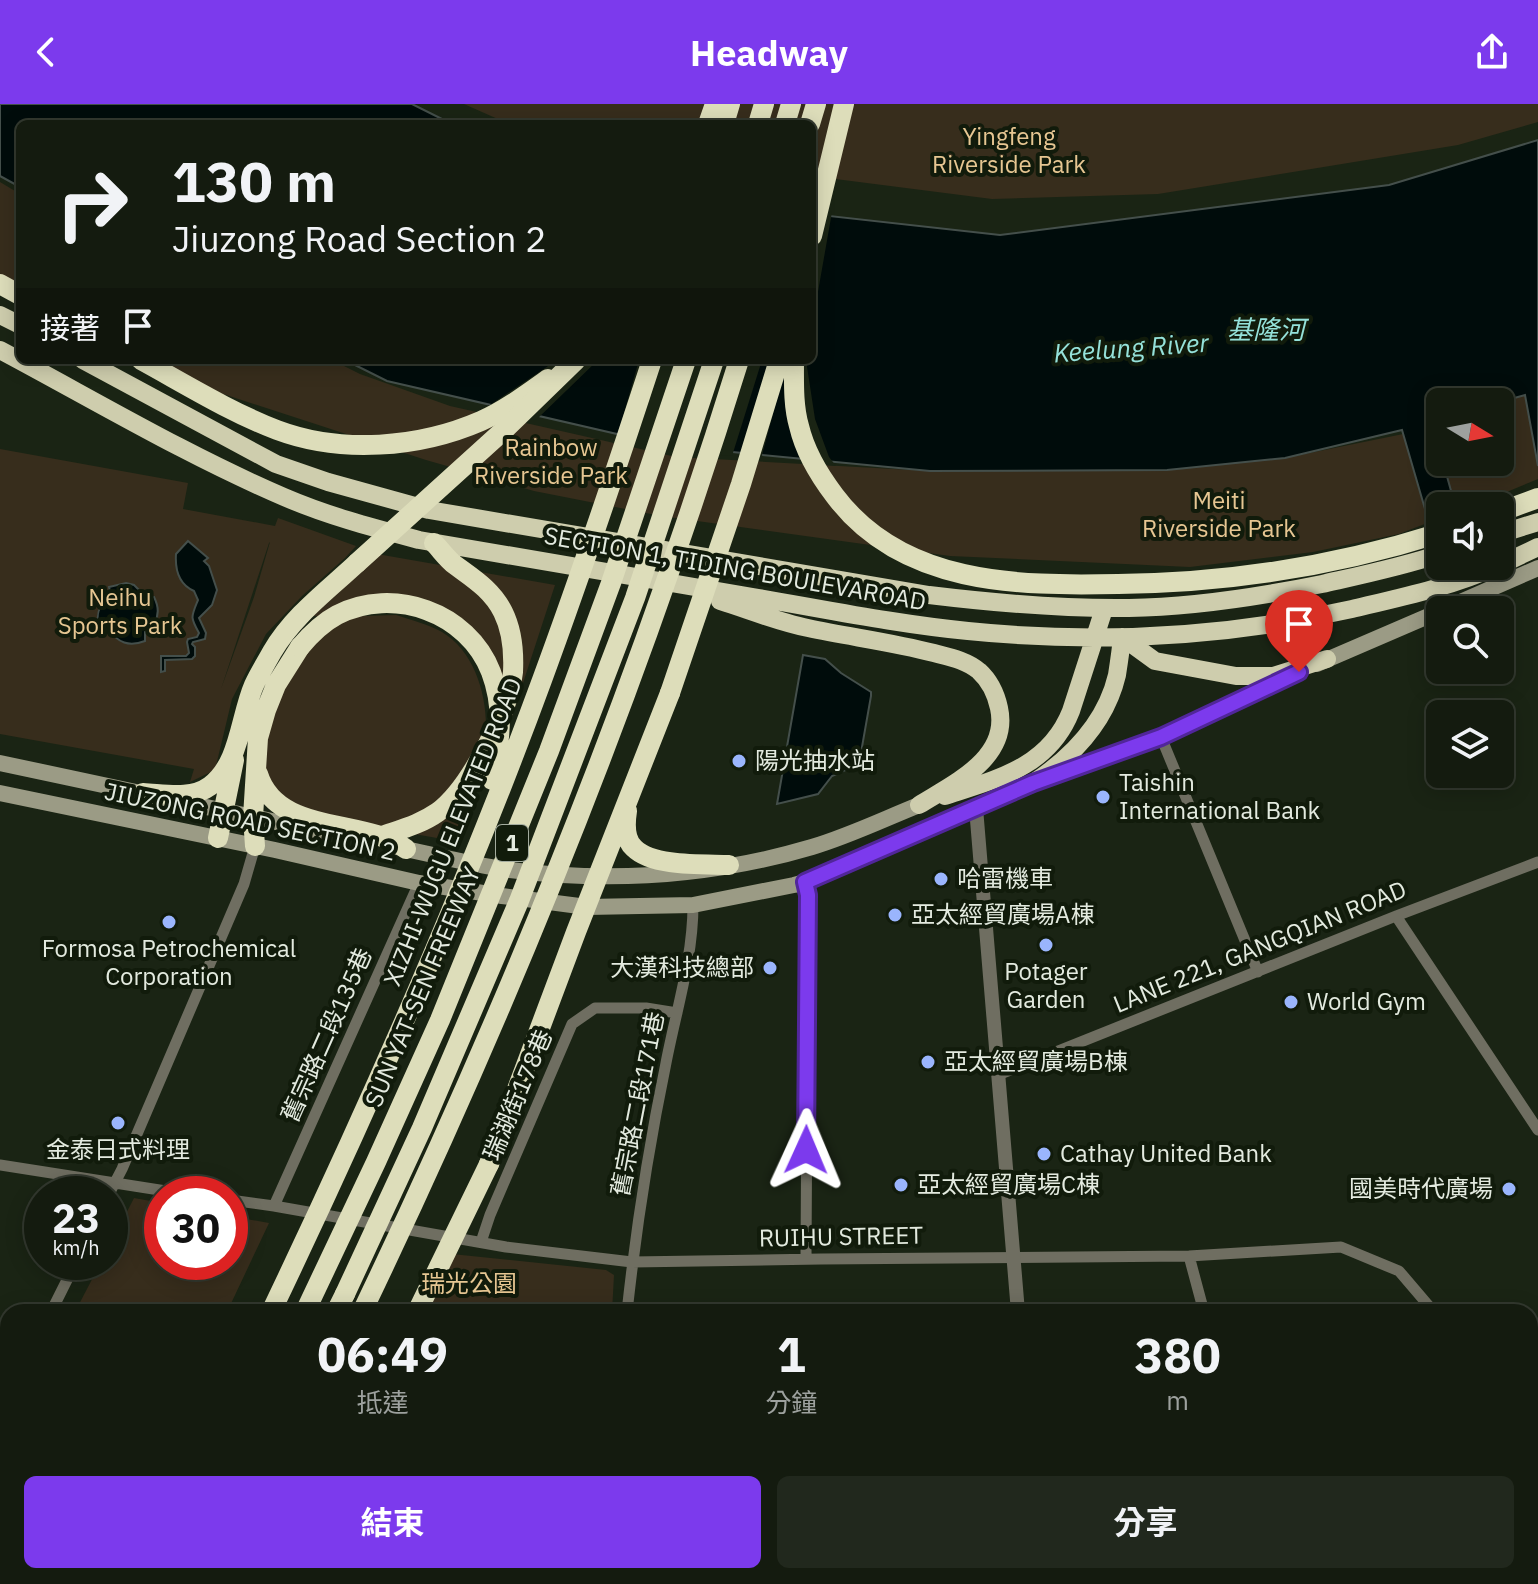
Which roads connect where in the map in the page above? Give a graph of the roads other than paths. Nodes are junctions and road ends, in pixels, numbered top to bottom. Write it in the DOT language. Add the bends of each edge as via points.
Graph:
graph roads {
  1 [pos="844,104"];
  2 [pos="816,220"];
  3 [pos="26,364"];
  4 [pos="90,364"];
  5 [pos="148,364"];
  6 [pos="569,364"];
  7 [pos="571,364"];
  8 [pos="651,364"];
  9 [pos="685,364"];
  10 [pos="713,364"];
  11 [pos="738,364"];
  12 [pos="778,364"];
  13 [pos="794,364"];
  14 [pos="1538,498"];
  15 [pos="1514,507"];
  16 [pos="1538,522"];
  17 [pos="1514,530"];
  18 [pos="1426,537"];
  19 [pos="434,543"];
  20 [pos="1538,547"];
  21 [pos="1426,558"];
  22 [pos="1514,558"];
  23 [pos="1538,568"];
  24 [pos="653,580"];
  25 [pos="1455,580"];
  26 [pos="1473,596"];
  27 [pos="1104,609"];
  28 [pos="1426,616"];
  29 [pos="1122,637"];
  30 [pos="1095,638"];
  31 [pos="1327,659"];
  32 [pos="239,733"];
  33 [pos="1161,737"];
  34 [pos="0,763"];
  35 [pos="257,770"];
  36 [pos="1033,783"];
  37 [pos="0,793"];
  38 [pos="143,793"];
  39 [pos="630,796"];
  40 [pos="919,805"];
  41 [pos="976,808"];
  42 [pos="224,810"];
  43 [pos="253,817"];
  44 [pos="382,836"];
  45 [pos="218,838"];
  46 [pos="255,846"];
  47 [pos="406,849"];
  48 [pos="472,861"];
  49 [pos="1538,862"];
  50 [pos="729,865"];
  51 [pos="598,877"];
  52 [pos="805,882"];
  53 [pos="419,883"];
  54 [pos="693,905"];
  55 [pos="587,907"];
  56 [pos="1396,916"];
  57 [pos="1258,972"];
  58 [pos="677,1013"];
  59 [pos="998,1075"];
  60 [pos="1538,1130"];
  61 [pos="0,1165"];
  62 [pos="51,1176"];
  63 [pos="118,1176"];
  64 [pos="248,1202"];
  65 [pos="274,1206"];
  66 [pos="481,1242"];
  67 [pos="1189,1256"];
  68 [pos="1014,1257"];
  69 [pos="806,1259"];
  70 [pos="632,1262"];
  71 [pos="67,1280"];
  72 [pos="55,1304"];
  73 [pos="275,1304"];
  74 [pos="309,1304"];
  75 [pos="340,1304"];
  76 [pos="366,1304"];
  77 [pos="421,1304"];
  78 [pos="628,1304"];
  79 [pos="1017,1304"];
  80 [pos="1202,1304"];
  81 [pos="1427,1304"];
  1 -- 2 [label="highway"];
  3 -- 19 [label="highway, SECTION 1, TIDING BOULEVAROAD" via="286,498"];
  4 -- 27 [label="highway, SECTION 1, TIDING BOULEVAROAD" via="276,464 429,510 929,595"];
  5 -- 6 [label="highway, bridge" via="278,430 319,442 395,444 482,421"];
  7 -- 32 [label="highway, bridge" via="285,632 253,686"];
  8 -- 48 [label="highway, XIZHI-WUGU ELEVATED ROAD / 1, bridge" via="606,502"];
  9 -- 74 [label="highway, SUN YAT-SEN FREEWAY / 1, bridge" via="549,751 440,1020"];
  10 -- 75 [label="highway, 1, bridge" via="635,598 519,901"];
  11 -- 76 [label="highway, 1, bridge" via="584,801 468,1083"];
  12 -- 39 [label="highway, bridge" via="727,527"];
  13 -- 18 [label="highway" via="799,426 820,477 870,532 938,569 1010,582 1139,584 1298,567"];
  14 -- 15 [label="highway"];
  16 -- 17 [label="highway"];
  19 -- 24 [label="highway, SECTION 1, TIDING BOULEVAROAD"];
  19 -- 44 [label="highway" via="481,583 503,612 512,640 512,675 495,728 458,792 427,819"];
  20 -- 22 [label="highway, SECTION 1, TIDING BOULEVAROAD"];
  21 -- 27 [label="highway, SECTION 1, TIDING BOULEVAROAD" via="1247,599"];
  23 -- 26 [label="main road, JIUZONG ROAD SECTION 2"];
  24 -- 30 [label="highway, SECTION 1, TIDING BOULEVAROAD" via="924,626"];
  24 -- 40 [label="highway" via="805,628 957,659 979,671 996,696 1000,713 994,746 974,769"];
  25 -- 29 [label="highway, SECTION 1, TIDING BOULEVAROAD" via="1336,612 1233,629"];
  27 -- 30 [label="highway"];
  28 -- 31 [label="main road, JIUZONG ROAD SECTION 2"];
  29 -- 30 [label="highway, SECTION 1, TIDING BOULEVAROAD"];
  29 -- 31 [label="highway" via="1155,661 1236,676 1273,676"];
  29 -- 36 [label="highway" via="1117,675 1102,711 1073,752"];
  30 -- 40 [label="highway" via="1066,723 1052,744 1003,777"];
  31 -- 33 [label="main road, JIUZONG ROAD SECTION 2"];
  32 -- 38 [label="highway" via="212,785 192,794"];
  32 -- 42 [label="highway"];
  33 -- 36 [label="main road, JIUZONG ROAD SECTION 2"];
  33 -- 57 [label="street"];
  34 -- 38 [label="main road, JIUZONG ROAD SECTION 2"];
  35 -- 43 [label="highway"];
  35 -- 44 [label="highway" via="271,797 300,816"];
  35 -- 48 [label="highway, bridge" via="258,738 276,685 314,631 339,614 386,602 438,615 462,629 479,650 500,707 500,745"];
  36 -- 41 [label="main road, JIUZONG ROAD SECTION 2"];
  37 -- 45 [label="main road, JIUZONG ROAD SECTION 2"];
  38 -- 42 [label="main road, JIUZONG ROAD SECTION 2"];
  39 -- 50 [label="highway" via="626,829 634,848 657,859"];
  39 -- 51 [label="highway"];
  40 -- 50 [label="main road, JIUZONG ROAD SECTION 2" via="814,846"];
  41 -- 52 [label="main road, JIUZONG ROAD SECTION 2"];
  41 -- 59 [label="street"];
  42 -- 43 [label="main road, JIUZONG ROAD SECTION 2"];
  42 -- 45 [label="highway"];
  43 -- 46 [label="highway"];
  43 -- 47 [label="main road, JIUZONG ROAD SECTION 2"];
  44 -- 47 [label="highway"];
  45 -- 46 [label="main road, JIUZONG ROAD SECTION 2"];
  46 -- 53 [label="main road, JIUZONG ROAD SECTION 2"];
  46 -- 63 [label="street" via="244,884"];
  47 -- 51 [label="main road, JIUZONG ROAD SECTION 2" via="509,870"];
  48 -- 73 [label="highway, XIZHI-WUGU ELEVATED ROAD / 1, bridge"];
  49 -- 56 [label="street, LANE 221, GANGQIAN ROAD"];
  50 -- 51 [label="main road, JIUZONG ROAD SECTION 2" via="653,876"];
  51 -- 55 [label="highway"];
  52 -- 54 [label="main road, JIUZONG ROAD SECTION 2"];
  52 -- 69 [label="street"];
  53 -- 55 [label="main road, JIUZONG ROAD SECTION 2"];
  53 -- 65 [label="street, 舊宗路二段135巷"];
  54 -- 55 [label="main road, JIUZONG ROAD SECTION 2"];
  54 -- 58 [label="street, 舊宗路二段171巷"];
  55 -- 77 [label="highway, bridge" via="489,1164"];
  56 -- 57 [label="street, LANE 221, GANGQIAN ROAD"];
  56 -- 60 [label="street"];
  57 -- 59 [label="street, LANE 221, GANGQIAN ROAD"];
  58 -- 66 [label="street, 瑞湖街178巷" via="595,1008 572,1024"];
  58 -- 70 [label="street, 舊宗路二段171巷"];
  59 -- 68 [label="street"];
  61 -- 62 [label="street"];
  64 -- 65 [label="street, RUIHU STREET"];
  65 -- 66 [label="street, RUIHU STREET"];
  66 -- 70 [label="street, RUIHU STREET"];
  67 -- 68 [label="street, RUIHU STREET"];
  67 -- 80 [label="street"];
  67 -- 81 [label="street, RUIHU STREET" via="1341,1247 1399,1271"];
  68 -- 69 [label="street, RUIHU STREET"];
  68 -- 79 [label="street"];
  69 -- 70 [label="street, RUIHU STREET"];
  70 -- 78 [label="street, 舊宗路二段171巷"];
  71 -- 72 [label="street"];
}
